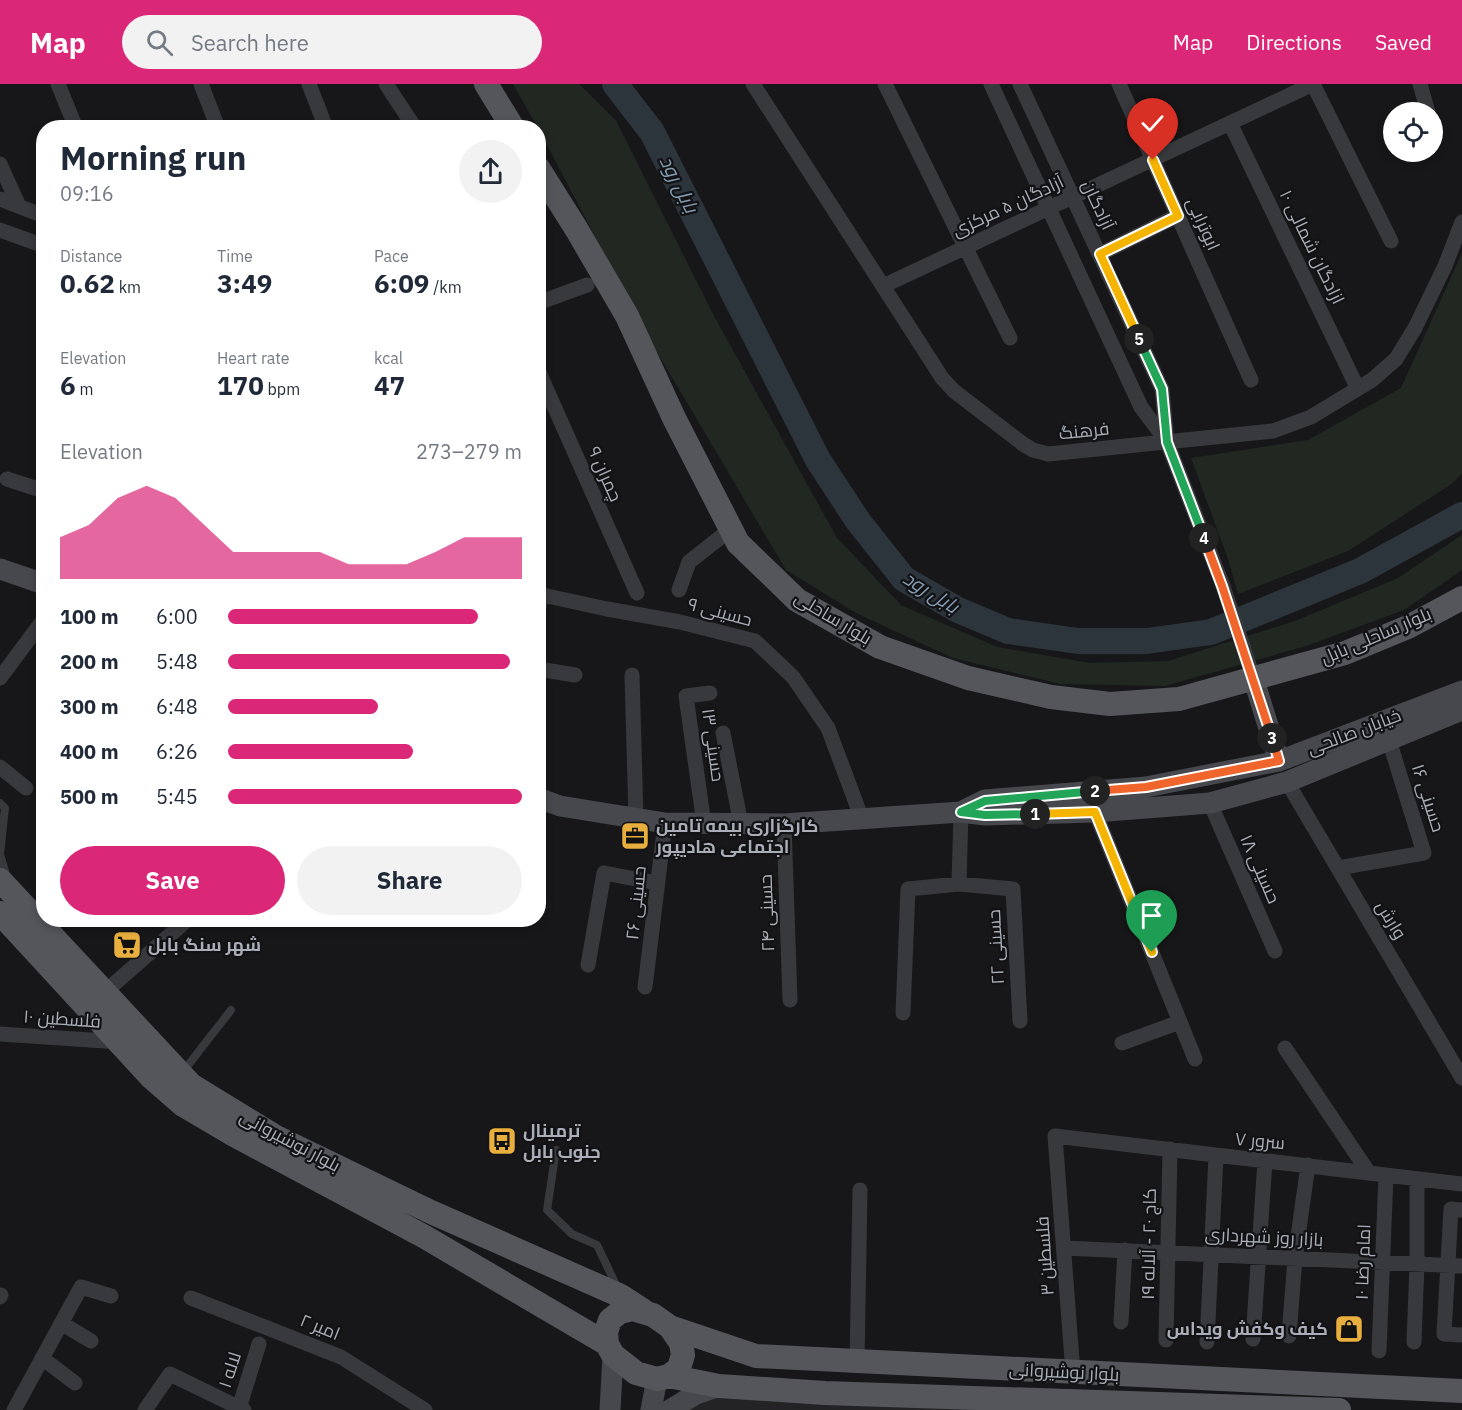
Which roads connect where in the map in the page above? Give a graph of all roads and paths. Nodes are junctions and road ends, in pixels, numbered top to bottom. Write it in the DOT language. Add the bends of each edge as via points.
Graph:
graph roads {
  1 [pos="58,84"];
  2 [pos="201,84"];
  3 [pos="309,84"];
  4 [pos="386,84"];
  5 [pos="486,84"];
  6 [pos="753,84"];
  7 [pos="885,84"];
  8 [pos="991,84"];
  9 [pos="1020,84"];
  10 [pos="1119,84"];
  11 [pos="1313,84"];
  12 [pos="1420,84"];
  13 [pos="1425,102"];
  14 [pos="72,120"];
  15 [pos="215,120"];
  16 [pos="323,120"];
  17 [pos="410,120"];
  18 [pos="508,120"];
  19 [pos="1230,123"];
  20 [pos="1153,160"];
  21 [pos="0,164"];
  22 [pos="546,181"];
  23 [pos="1072,197"];
  24 [pos="0,199"];
  25 [pos="19,206"];
  26 [pos="1048,209"];
  27 [pos="36,213"];
  28 [pos="1178,216"];
  29 [pos="1462,222"];
  30 [pos="0,230"];
  31 [pos="1391,241"];
  32 [pos="36,243"];
  33 [pos="966,248"];
  34 [pos="1100,254"];
  35 [pos="587,285"];
  36 [pos="883,286"];
  37 [pos="546,300"];
  38 [pos="1010,338"];
  39 [pos="1251,380"];
  40 [pos="546,388"];
  41 [pos="1358,388"];
  42 [pos="1167,442"];
  43 [pos="7,479"];
  44 [pos="36,488"];
  45 [pos="731,529"];
  46 [pos="0,569"];
  47 [pos="36,581"];
  48 [pos="679,590"];
  49 [pos="637,593"];
  50 [pos="546,595"];
  51 [pos="1462,598"];
  52 [pos="36,630"];
  53 [pos="546,670"];
  54 [pos="575,675"];
  55 [pos="632,675"];
  56 [pos="1253,677"];
  57 [pos="0,678"];
  58 [pos="1462,691"];
  59 [pos="710,693"];
  60 [pos="1462,710"];
  61 [pos="723,733"];
  62 [pos="1389,740"];
  63 [pos="1279,761"];
  64 [pos="0,767"];
  65 [pos="1287,782"];
  66 [pos="26,788"];
  67 [pos="546,801"];
  68 [pos="0,803"];
  69 [pos="1210,803"];
  70 [pos="961,812"];
  71 [pos="1095,812"];
  72 [pos="636,818"];
  73 [pos="862,819"];
  74 [pos="664,823"];
  75 [pos="704,824"];
  76 [pos="741,824"];
  77 [pos="784,824"];
  78 [pos="1338,868"];
  79 [pos="657,883"];
  80 [pos="959,884"];
  81 [pos="4,896"];
  82 [pos="36,926"];
  83 [pos="37,927"];
  84 [pos="179,927"];
  85 [pos="1275,951"];
  86 [pos="588,964"];
  87 [pos="645,987"];
  88 [pos="105,992"];
  89 [pos="790,1000"];
  90 [pos="231,1010"];
  91 [pos="903,1013"];
  92 [pos="1020,1021"];
  93 [pos="1180,1022"];
  94 [pos="0,1034"];
  95 [pos="122,1042"];
  96 [pos="1122,1043"];
  97 [pos="1285,1048"];
  98 [pos="1457,1057"];
  99 [pos="1195,1059"];
  100 [pos="181,1074"];
  101 [pos="1462,1078"];
  102 [pos="1055,1136"];
  103 [pos="1170,1149"];
  104 [pos="556,1150"];
  105 [pos="1216,1156"];
  106 [pos="1265,1161"];
  107 [pos="1308,1165"];
  108 [pos="1369,1173"];
  109 [pos="1386,1175"];
  110 [pos="1417,1179"];
  111 [pos="1462,1184"];
  112 [pos="860,1190"];
  113 [pos="1462,1210"];
  114 [pos="1064,1248"];
  115 [pos="1125,1250"];
  116 [pos="1169,1252"];
  117 [pos="1212,1254"];
  118 [pos="1257,1257"];
  119 [pos="1295,1258"];
  120 [pos="1383,1262"];
  121 [pos="1417,1264"];
  122 [pos="1455,1265"];
  123 [pos="111,1296"];
  124 [pos="621,1296"];
  125 [pos="191,1298"];
  126 [pos="644,1311"];
  127 [pos="1121,1322"];
  128 [pos="61,1323"];
  129 [pos="670,1327"];
  130 [pos="1462,1335"];
  131 [pos="1288,1336"];
  132 [pos="1166,1340"];
  133 [pos="1253,1340"];
  134 [pos="91,1341"];
  135 [pos="1207,1342"];
  136 [pos="1414,1342"];
  137 [pos="259,1344"];
  138 [pos="610,1350"];
  139 [pos="1379,1351"];
  140 [pos="756,1356"];
  141 [pos="42,1358"];
  142 [pos="857,1362"];
  143 [pos="1073,1373"];
  144 [pos="663,1377"];
  145 [pos="75,1383"];
  146 [pos="719,1386"];
  147 [pos="753,1389"];
  148 [pos="1462,1391"];
  149 [pos="19,1408"];
  150 [pos="241,1409"];
  151 [pos="145,1410"];
  152 [pos="425,1410"];
  153 [pos="610,1410"];
  154 [pos="651,1410"];
  155 [pos="670,1410"];
  156 [pos="1339,1410"];
  1 -- 14 [label="street"];
  2 -- 15 [label="street"];
  3 -- 16 [label="street"];
  4 -- 17 [label="street"];
  5 -- 18 [label="main road"];
  6 -- 36 [label="street, فرهنگ"];
  7 -- 33 [label="street"];
  8 -- 26 [label="street"];
  9 -- 23 [label="street, آزادگان"];
  10 -- 20 [label="street, ابوترابی"];
  11 -- 19 [label="street, آزادگان ۵ مرکزی"];
  11 -- 31 [label="street"];
  12 -- 13 [label="street"];
  19 -- 20 [label="street, آزادگان ۵ مرکزی"];
  19 -- 41 [label="street, ازادگان شمالی ۱۰"];
  20 -- 23 [label="street, آزادگان ۵ مرکزی"];
  20 -- 28 [label="street, ابوترابی"];
  21 -- 25 [label="street"];
  22 -- 45 [label="main road, بلوار ساحلی" via="627,316"];
  23 -- 26 [label="street, آزادگان ۵ مرکزی"];
  23 -- 34 [label="street, آزادگان"];
  24 -- 25 [label="street"];
  25 -- 27 [label="street"];
  26 -- 33 [label="street, آزادگان ۵ مرکزی"];
  26 -- 42 [label="street" via="1141,407"];
  28 -- 34 [label="street"];
  28 -- 39 [label="street, ابوترابی"];
  29 -- 41 [label="street, فرهنگ" via="1445,266 1402,350 1381,373"];
  30 -- 32 [label="street"];
  33 -- 36 [label="street, آزادگان ۵ مرکزی"];
  33 -- 38 [label="street"];
  34 -- 42 [label="street, آزادگان" via="1162,389"];
  35 -- 37 [label="street"];
  36 -- 42 [label="street, فرهنگ" via="949,386 1033,450 1054,454"];
  40 -- 49 [label="street, چمران ۹"];
  41 -- 42 [label="street, فرهنگ" via="1311,417 1282,429"];
  42 -- 56 [label="street"];
  43 -- 44 [label="street"];
  45 -- 48 [label="street" via="689,562"];
  45 -- 56 [label="main road, بلوار ساحلی" via="738,543 797,600 880,647 968,678 1050,697 1110,704 1179,699"];
  46 -- 47 [label="main road"];
  50 -- 73 [label="street, حسینی ٩" via="755,641 793,677 828,728"];
  51 -- 56 [label="main road, بلوار ساحلی بابل" via="1346,653"];
  52 -- 57 [label="street"];
  53 -- 54 [label="street"];
  55 -- 72 [label="street"];
  56 -- 63 [label="main road"];
  58 -- 63 [label="main road, خيابان صالحی"];
  59 -- 75 [label="street, حسینی ۱۳" via="686,696"];
  60 -- 62 [label="main road, خيابان صالحی"];
  61 -- 76 [label="street"];
  62 -- 65 [label="main road, خيابان صالحی"];
  62 -- 78 [label="street, حسینی ۱۶" via="1425,853"];
  63 -- 70 [label="main road, خيابان صالحی" via="1146,787 985,801"];
  64 -- 66 [label="street"];
  65 -- 69 [label="main road, خيابان صالحی"];
  65 -- 78 [label="street, وارش"];
  67 -- 72 [label="main road, خيابان صالحی"];
  68 -- 81 [label="lane" via="6,808 0,854"];
  69 -- 71 [label="main road, خيابان صالحی"];
  69 -- 85 [label="street, حسینی ۱۸"];
  70 -- 71 [label="main road, خيابان صالحی"];
  70 -- 73 [label="main road, خيابان صالحی"];
  70 -- 80 [label="street"];
  71 -- 93 [label="street"];
  72 -- 74 [label="main road, خيابان صالحی"];
  73 -- 77 [label="main road, خيابان صالحی"];
  74 -- 75 [label="main road, خيابان صالحی"];
  74 -- 79 [label="street, حسینی ۲۶"];
  75 -- 76 [label="main road, خيابان صالحی"];
  76 -- 77 [label="main road, خيابان صالحی"];
  77 -- 89 [label="street, حسینی ۲۴"];
  78 -- 98 [label="street, وارش"];
  79 -- 86 [label="street" via="604,873"];
  79 -- 87 [label="street, حسینی ۲۶"];
  80 -- 91 [label="street" via="908,889"];
  80 -- 92 [label="street, حسینی ۲۲" via="1013,889"];
  81 -- 82 [label="main road, بلوار نوشیروانی"];
  81 -- 95 [label="main road, بلوار نوشیروانی"];
  83 -- 88 [label="main road, بلوار نوشیروانی"];
  84 -- 88 [label="street"];
  88 -- 100 [label="main road, بلوار نوشیروانی"];
  90 -- 100 [label="lane"];
  93 -- 96 [label="street"];
  93 -- 99 [label="street"];
  94 -- 95 [label="street, فلسطین ۱۰"];
  95 -- 138 [label="main road, بلوار نوشیروانی" via="152,1078 183,1106 425,1237"];
  97 -- 108 [label="street"];
  98 -- 101 [label="street, وارش"];
  100 -- 124 [label="main road, بلوار نوشیروانی" via="191,1085 276,1137 431,1212"];
  102 -- 103 [label="street, سرور ۷"];
  102 -- 114 [label="street, فلسطین ۳"];
  103 -- 105 [label="street, سرور ۷"];
  103 -- 116 [label="street, کاج ۲۰ - آلاله ۱۹"];
  104 -- 124 [label="lane" via="547,1210 572,1234 597,1245"];
  105 -- 106 [label="street, سرور ۷"];
  105 -- 117 [label="street"];
  106 -- 107 [label="street, سرور ۷"];
  106 -- 118 [label="street"];
  107 -- 108 [label="street, سرور ۷"];
  107 -- 119 [label="street"];
  108 -- 109 [label="street, سرور ۷"];
  109 -- 110 [label="street, سرور ۷"];
  109 -- 120 [label="street, امام رضا ۱۰"];
  110 -- 111 [label="street, سرور ۷"];
  110 -- 121 [label="street"];
  112 -- 142 [label="street"];
  113 -- 122 [label="street" via="1451,1209"];
  114 -- 115 [label="street, بازار روز شهرداری"];
  114 -- 143 [label="street, فلسطین ۳"];
  115 -- 116 [label="street, بازار روز شهرداری"];
  115 -- 127 [label="street"];
  116 -- 117 [label="street, بازار روز شهرداری"];
  116 -- 132 [label="street, کاج ۲۰ - آلاله ۱۹"];
  117 -- 118 [label="street, بازار روز شهرداری"];
  117 -- 135 [label="street"];
  118 -- 119 [label="street, بازار روز شهرداری"];
  118 -- 133 [label="street"];
  119 -- 120 [label="street, بازار روز شهرداری"];
  119 -- 131 [label="street"];
  120 -- 121 [label="street, بازار روز شهرداری"];
  120 -- 139 [label="street, امام رضا ۱۰"];
  121 -- 122 [label="street, بازار روز شهرداری"];
  121 -- 136 [label="street"];
  122 -- 130 [label="street" via="1444,1334"];
  123 -- 128 [label="street" via="81,1287"];
  124 -- 126 [label="main road, بلوار نوشیروانی"];
  125 -- 152 [label="street, امیر ۲" via="341,1357"];
  126 -- 129 [label="main road"];
  126 -- 138 [label="main road" via="620,1312 610,1320 606,1332"];
  128 -- 134 [label="street"];
  128 -- 141 [label="street"];
  129 -- 140 [label="main road, بلوار نوشیروانی"];
  129 -- 144 [label="main road" via="681,1343 683,1355 679,1368"];
  137 -- 150 [label="street, لاله ۱"];
  138 -- 144 [label="main road" via="636,1373"];
  138 -- 153 [label="main road"];
  140 -- 142 [label="main road, بلوار نوشیروانی"];
  140 -- 147 [label="main road" via="738,1361 731,1369 739,1381"];
  141 -- 145 [label="street"];
  141 -- 149 [label="street"];
  142 -- 143 [label="main road, بلوار نوشیروانی"];
  143 -- 148 [label="main road, بلوار نوشیروانی"];
  144 -- 146 [label="main road, بلوار نوشیروانی"];
  144 -- 154 [label="main road"];
  146 -- 147 [label="main road, بلوار نوشیروانی"];
  146 -- 155 [label="main road"];
  147 -- 156 [label="main road, بلوار نوشیروانی"];
  150 -- 151 [label="street" via="170,1374"];
}
